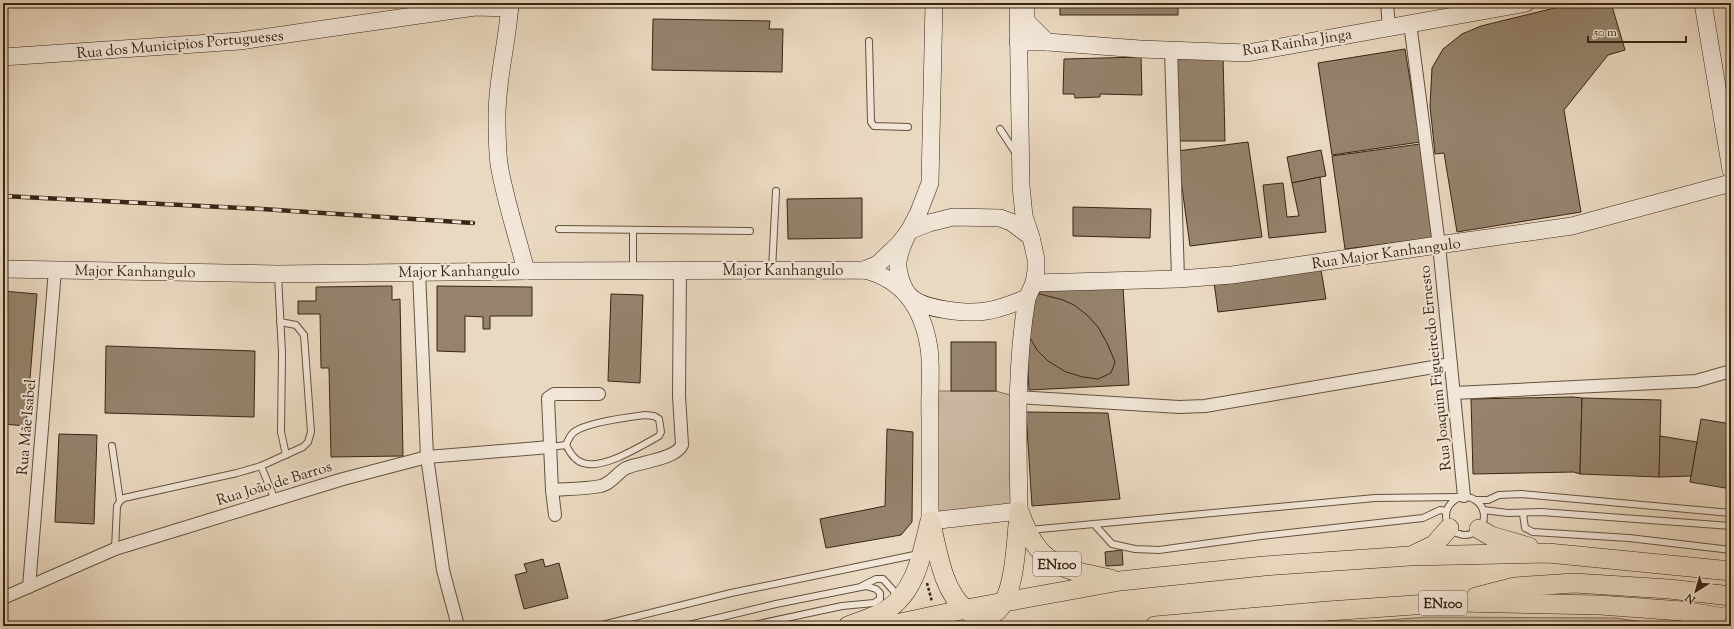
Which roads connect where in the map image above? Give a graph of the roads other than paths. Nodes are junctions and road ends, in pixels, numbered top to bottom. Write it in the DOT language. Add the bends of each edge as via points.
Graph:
graph roads {
  1 [pos="934,3"];
  2 [pos="1018,3"];
  3 [pos="1026,3"];
  4 [pos="1387,3"];
  5 [pos="1526,3"];
  6 [pos="1703,3"];
  7 [pos="510,6"];
  8 [pos="1410,23"];
  9 [pos="1389,26"];
  10 [pos="869,41"];
  11 [pos="1018,42"];
  12 [pos="1047,42"];
  13 [pos="1172,50"];
  14 [pos="3,57"];
  15 [pos="908,127"];
  16 [pos="1000,129"];
  17 [pos="1021,159"];
  18 [pos="1731,170"];
  19 [pos="1731,182"];
  20 [pos="776,191"];
  21 [pos="559,229"];
  22 [pos="633,230"];
  23 [pos="750,231"];
  24 [pos="909,231"];
  25 [pos="1031,237"];
  26 [pos="1439,245"];
  27 [pos="3,269"];
  28 [pos="55,270"];
  29 [pos="526,270"];
  30 [pos="633,270"];
  31 [pos="680,270"];
  32 [pos="772,270"];
  33 [pos="864,270"];
  34 [pos="419,272"];
  35 [pos="278,274"];
  36 [pos="1178,278"];
  37 [pos="1031,291"];
  38 [pos="908,295"];
  39 [pos="280,322"];
  40 [pos="1451,364"];
  41 [pos="1731,371"];
  42 [pos="1454,392"];
  43 [pos="599,394"];
  44 [pos="1017,397"];
  45 [pos="566,445"];
  46 [pos="112,446"];
  47 [pos="550,447"];
  48 [pos="286,455"];
  49 [pos="426,457"];
  50 [pos="261,466"];
  51 [pos="552,490"];
  52 [pos="1461,497"];
  53 [pos="275,500"];
  54 [pos="1476,500"];
  55 [pos="120,501"];
  56 [pos="1483,510"];
  57 [pos="1019,511"];
  58 [pos="1731,512"];
  59 [pos="1523,514"];
  60 [pos="555,515"];
  61 [pos="1447,519"];
  62 [pos="930,520"];
  63 [pos="1094,524"];
  64 [pos="1731,526"];
  65 [pos="1480,529"];
  66 [pos="1026,530"];
  67 [pos="115,549"];
  68 [pos="1731,550"];
  69 [pos="922,553"];
  70 [pos="1548,553"];
  71 [pos="1410,556"];
  72 [pos="1731,570"];
  73 [pos="1120,581"];
  74 [pos="29,587"];
  75 [pos="860,587"];
  76 [pos="1731,596"];
  77 [pos="3,598"];
  78 [pos="899,601"];
  79 [pos="1457,602"];
  80 [pos="1003,604"];
  81 [pos="966,609"];
  82 [pos="1731,619"];
  83 [pos="985,624"];
  84 [pos="458,626"];
  85 [pos="598,626"];
  86 [pos="685,626"];
  87 [pos="749,626"];
  88 [pos="848,626"];
  89 [pos="886,626"];
  90 [pos="1155,626"];
  1 -- 24 [label="street" via="930,183"];
  2 -- 11 [label="street"];
  3 -- 12 [label="street" via="1026,21"];
  4 -- 9 [label="street"];
  5 -- 8 [label="street, Rua Rainha Jinga"];
  6 -- 18 [label="street"];
  7 -- 14 [label="street, Rua dos Municipios Portugueses" via="475,7 240,41"];
  7 -- 29 [label="street" via="497,114 499,162"];
  8 -- 9 [label="street, Rua Rainha Jinga"];
  8 -- 26 [label="street, Rua Joaquim Figueiredo Ernesto"];
  9 -- 13 [label="street, Rua Rainha Jinga" via="1247,53"];
  10 -- 15 [label="lane" via="871,122 874,126"];
  11 -- 12 [label="street, Rua Rainha Jinga"];
  11 -- 17 [label="street"];
  12 -- 13 [label="street, Rua Rainha Jinga"];
  13 -- 36 [label="street"];
  16 -- 17 [label="lane"];
  17 -- 25 [label="street" via="1024,216"];
  19 -- 26 [label="street, Rua Major Kanhangulo" via="1572,226"];
  20 -- 32 [label="lane"];
  21 -- 22 [label="lane"];
  22 -- 23 [label="lane"];
  22 -- 30 [label="lane"];
  24 -- 25 [label="street" via="954,217 980,216 1012,222"];
  24 -- 33 [label="street" via="878,264"];
  24 -- 38 [label="street" via="901,248 898,264 900,279"];
  25 -- 37 [label="street" via="1036,259"];
  26 -- 36 [label="street, Rua Major Kanhangulo" via="1232,275"];
  26 -- 40 [label="street, Rua Joaquim Figueiredo Ernesto"];
  27 -- 28 [label="street, Major Kanhangulo"];
  28 -- 35 [label="street, Major Kanhangulo"];
  28 -- 74 [label="street, Rua Mãe Isabel"];
  29 -- 30 [label="street, Major Kanhangulo"];
  29 -- 34 [label="street, Major Kanhangulo"];
  30 -- 31 [label="street, Major Kanhangulo"];
  31 -- 32 [label="street, Major Kanhangulo"];
  31 -- 51 [label="street" via="679,396 682,445 671,454 626,468 602,486"];
  32 -- 33 [label="street, Major Kanhangulo"];
  33 -- 38 [label="street, Major Kanhangulo" via="878,273"];
  34 -- 35 [label="street, Major Kanhangulo"];
  34 -- 49 [label="street"];
  35 -- 39 [label="lane"];
  36 -- 37 [label="street, Rua Major Kanhangulo"];
  37 -- 38 [label="street" via="1008,306 986,311 959,312 928,305"];
  37 -- 44 [label="street" via="1023,320"];
  38 -- 62 [label="street" via="922,320 929,349"];
  39 -- 48 [label="lane" via="281,432"];
  39 -- 48 [label="lane" via="296,325 304,335 312,432 303,447"];
  40 -- 42 [label="street, Rua Joaquim Figueiredo Ernesto"];
  40 -- 44 [label="street" via="1205,406 1179,407"];
  41 -- 42 [label="street" via="1696,380"];
  42 -- 52 [label="street, Rua Joaquim Figueiredo Ernesto"];
  43 -- 47 [label="street" via="551,395 548,398"];
  44 -- 57 [label="street"];
  45 -- 45 [label="lane" via="583,464 595,465 610,461 659,436 659,419 645,415 600,423 574,432"];
  45 -- 47 [label="lane, Rua João de Barros"];
  46 -- 55 [label="lane"];
  47 -- 49 [label="street, Rua João de Barros"];
  47 -- 51 [label="street"];
  48 -- 50 [label="lane"];
  49 -- 53 [label="street, Rua João de Barros"];
  49 -- 84 [label="street" via="443,570"];
  50 -- 53 [label="lane"];
  50 -- 55 [label="lane"];
  51 -- 60 [label="street"];
  52 -- 54 [label="lane"];
  52 -- 61 [label="lane" via="1448,505"];
  52 -- 63 [label="lane" via="1374,498"];
  53 -- 67 [label="street, Rua João de Barros"];
  54 -- 56 [label="lane"];
  54 -- 58 [label="lane" via="1522,494"];
  55 -- 67 [label="lane" via="117,506"];
  56 -- 59 [label="lane"];
  56 -- 65 [label="lane" via="1483,523"];
  57 -- 62 [label="street"];
  57 -- 66 [label="main road, EN100"];
  57 -- 80 [label="main road" via="1012,576"];
  59 -- 64 [label="lane" via="1541,512"];
  59 -- 68 [label="lane" via="1525,528 1533,532 1629,538"];
  61 -- 63 [label="lane" via="1440,510 1423,518 1159,550 1131,549 1112,544"];
  61 -- 65 [label="lane" via="1455,532 1468,535"];
  61 -- 71 [label="main road" via="1434,545"];
  62 -- 69 [label="main road"];
  62 -- 81 [label="main road" via="945,578"];
  63 -- 66 [label="lane"];
  65 -- 70 [label="main road, EN100" via="1491,536"];
  66 -- 73 [label="main road, EN100" via="1041,553 1063,568"];
  67 -- 74 [label="street, Rua João de Barros"];
  69 -- 78 [label="main road" via="913,580"];
  69 -- 85 [label="lane" via="731,593"];
  70 -- 71 [label="main road, EN100"];
  70 -- 72 [label="main road, EN100"];
  71 -- 73 [label="main road, EN100" via="1264,566"];
  73 -- 80 [label="main road, EN100"];
  74 -- 77 [label="street, Rua João de Barros"];
  75 -- 78 [label="lane" via="873,580 883,579"];
  75 -- 86 [label="lane"];
  75 -- 87 [label="lane" via="876,589 880,593 880,599 874,603 835,608"];
  76 -- 79 [label="main road, EN100" via="1670,589 1574,584 1515,587"];
  78 -- 88 [label="main road" via="884,612"];
  79 -- 82 [label="main road, EN100" via="1600,605 1682,611"];
  79 -- 90 [label="main road, EN100"];
  80 -- 81 [label="main road, EN100"];
  80 -- 83 [label="main road"];
  81 -- 83 [label="main road"];
  81 -- 89 [label="main road, EN100"];
}
